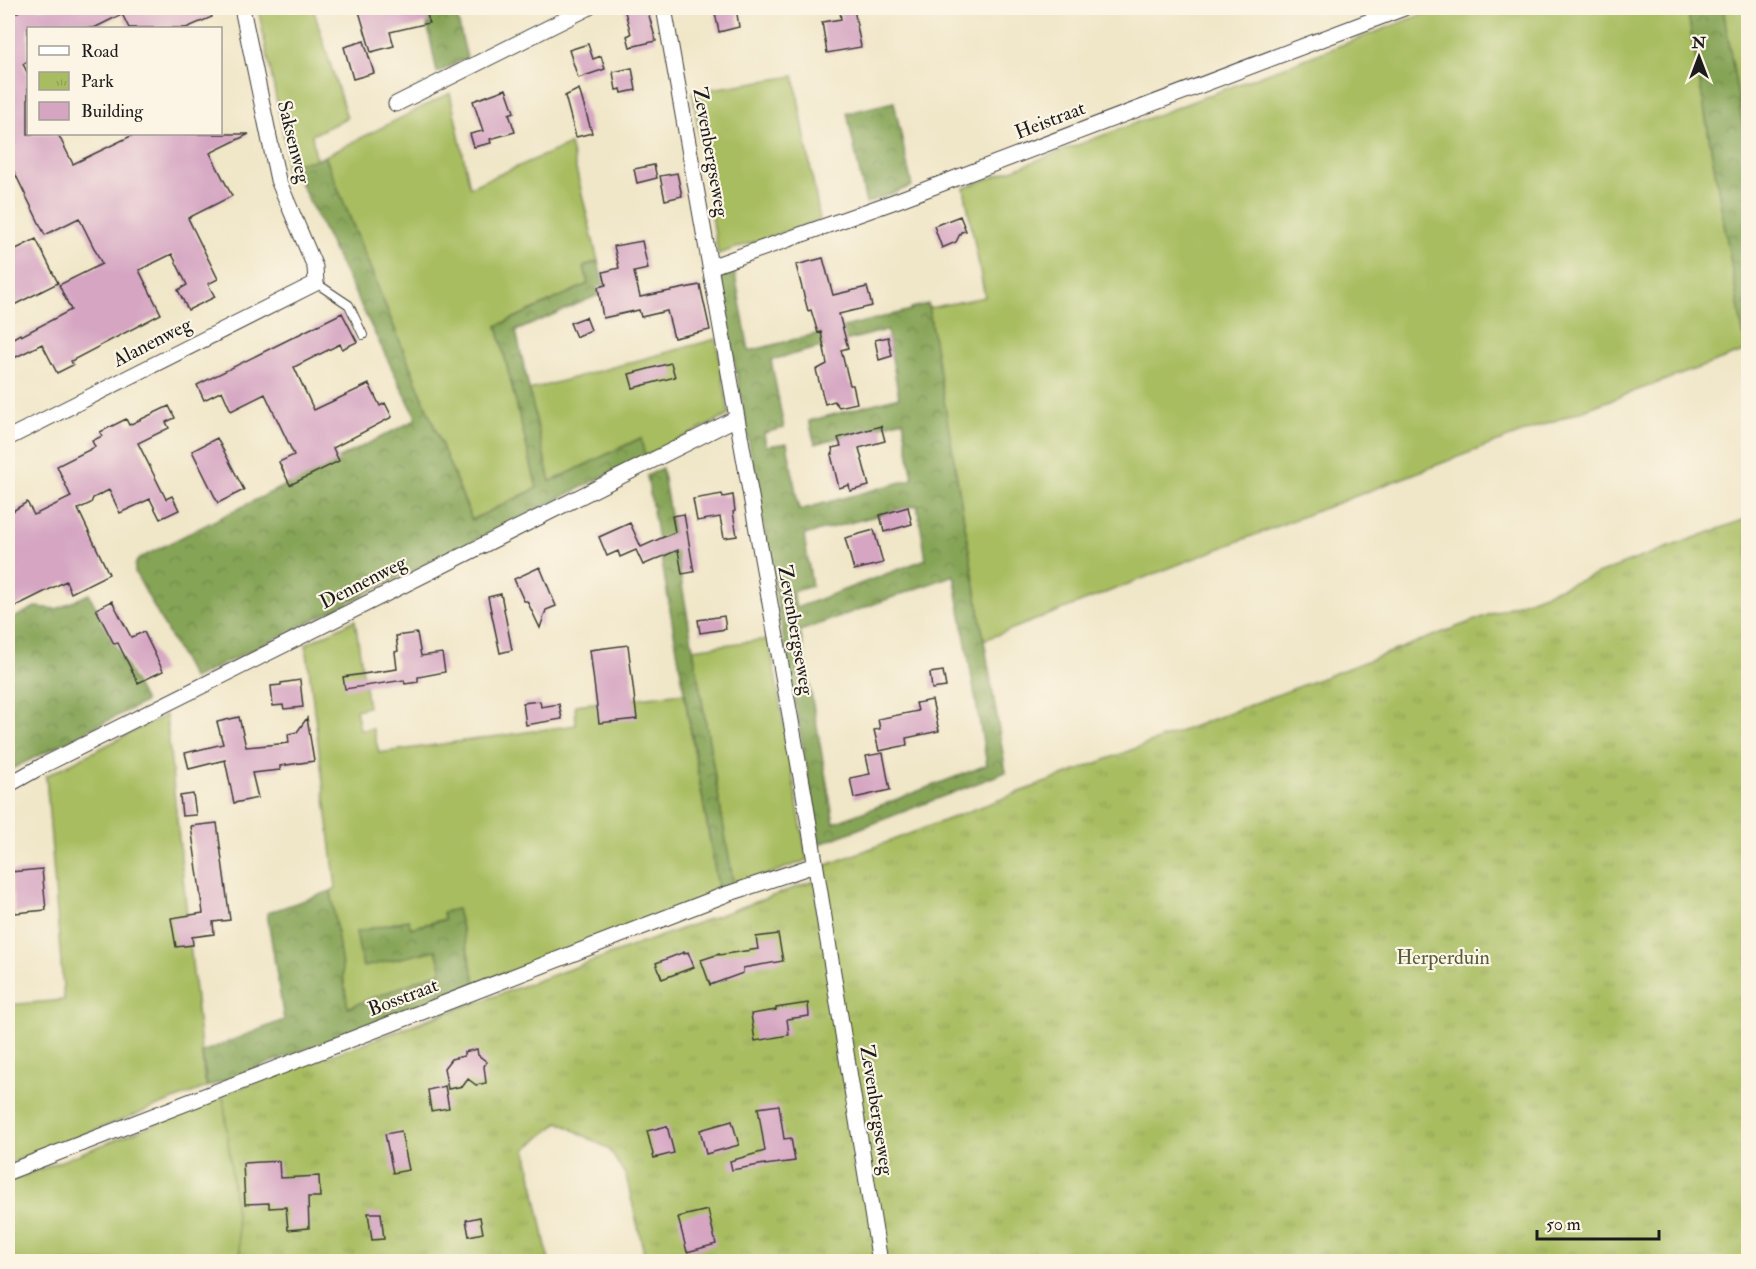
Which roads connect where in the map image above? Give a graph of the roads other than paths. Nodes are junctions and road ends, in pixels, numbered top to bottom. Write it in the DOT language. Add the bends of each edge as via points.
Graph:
graph roads {
  1 [pos="242,8"];
  2 [pos="588,8"];
  3 [pos="664,8"];
  4 [pos="1404,8"];
  5 [pos="396,104"];
  6 [pos="710,267"];
  7 [pos="316,283"];
  8 [pos="363,335"];
  9 [pos="737,418"];
  10 [pos="8,438"];
  11 [pos="8,785"];
  12 [pos="816,865"];
  13 [pos="8,1172"];
  14 [pos="880,1262"];
  1 -- 7 [label="street, Saksenweg" via="278,180 315,267"];
  2 -- 5 [label="street"];
  3 -- 6 [label="street, Zevenbergseweg"];
  4 -- 6 [label="street, Heistraat" via="893,202"];
  6 -- 9 [label="street, Zevenbergseweg"];
  7 -- 8 [label="lane" via="349,305"];
  7 -- 10 [label="street, Alanenweg"];
  9 -- 11 [label="street, Dennenweg"];
  9 -- 12 [label="street, Zevenbergseweg"];
  12 -- 13 [label="street, Bosstraat" via="727,894"];
  12 -- 14 [label="street, Zevenbergseweg"];
}
